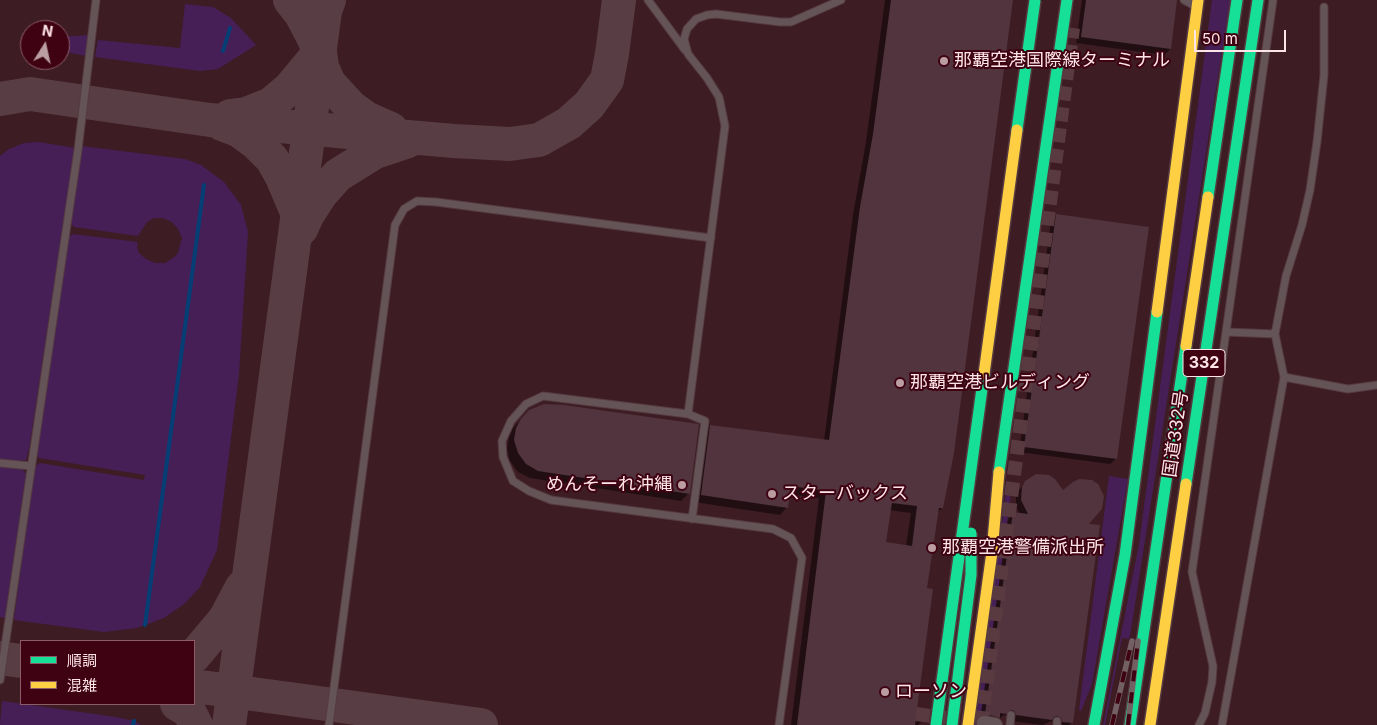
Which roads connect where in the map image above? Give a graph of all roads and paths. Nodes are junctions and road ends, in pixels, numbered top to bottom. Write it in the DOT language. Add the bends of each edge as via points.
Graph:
graph roads {
  1 [pos="96,0"];
  2 [pos="648,0"];
  3 [pos="841,0"];
  4 [pos="1035,0"];
  5 [pos="1042,0"];
  6 [pos="1066,0"];
  7 [pos="1184,0"];
  8 [pos="1237,0"];
  9 [pos="1258,0"];
  10 [pos="1273,0"];
  11 [pos="1198,4"];
  12 [pos="1324,6"];
  13 [pos="688,54"];
  14 [pos="711,238"];
  15 [pos="1226,332"];
  16 [pos="1275,334"];
  17 [pos="1284,377"];
  18 [pos="1377,385"];
  19 [pos="688,414"];
  20 [pos="0,463"];
  21 [pos="30,466"];
  22 [pos="969,476"];
  23 [pos="692,518"];
  24 [pos="0,680"];
  25 [pos="1011,715"];
  26 [pos="1095,720"];
  27 [pos="329,725"];
  28 [pos="779,725"];
  29 [pos="932,725"];
  30 [pos="936,725"];
  31 [pos="952,725"];
  32 [pos="968,725"];
  33 [pos="1010,725"];
  34 [pos="1088,725"];
  35 [pos="1130,725"];
  36 [pos="1150,725"];
  37 [pos="1199,725"];
  38 [pos="1222,725"];
  1 -- 21 [label="lane" via="76,160"];
  2 -- 13 [label="lane"];
  3 -- 13 [label="lane" via="791,22 706,15 696,19 687,29 684,39"];
  4 -- 22 [label="main road, bridge"];
  5 -- 29 [label="main road" via="990,385 969,450 959,504"];
  6 -- 32 [label="main road" via="1000,465 992,552"];
  7 -- 11 [label="lane"];
  8 -- 35 [label="main road, 国道332号 / 332"];
  9 -- 36 [label="main road, 国道332号 / 332"];
  10 -- 15 [label="lane"];
  11 -- 26 [label="main road" via="1125,555"];
  12 -- 16 [label="lane" via="1324,75 1316,152"];
  13 -- 14 [label="lane" via="719,97 725,126"];
  14 -- 19 [label="lane"];
  14 -- 27 [label="lane" via="436,202 417,202 404,209 395,225"];
  15 -- 16 [label="lane"];
  15 -- 37 [label="lane" via="1192,572 1213,666 1205,713"];
  16 -- 17 [label="lane"];
  17 -- 18 [label="lane" via="1348,389"];
  17 -- 38 [label="lane"];
  19 -- 23 [label="lane" via="705,421"];
  19 -- 23 [label="lane" via="543,396 526,404 511,421 502,441 503,457 512,480 551,500"];
  20 -- 21 [label="lane"];
  21 -- 24 [label="lane"];
  22 -- 30 [label="main road, bridge"];
  22 -- 31 [label="main road, bridge" via="972,565"];
  23 -- 28 [label="lane" via="774,529 791,538 802,558"];
  25 -- 33 [label="lane"];
  26 -- 34 [label="lane"];
}
